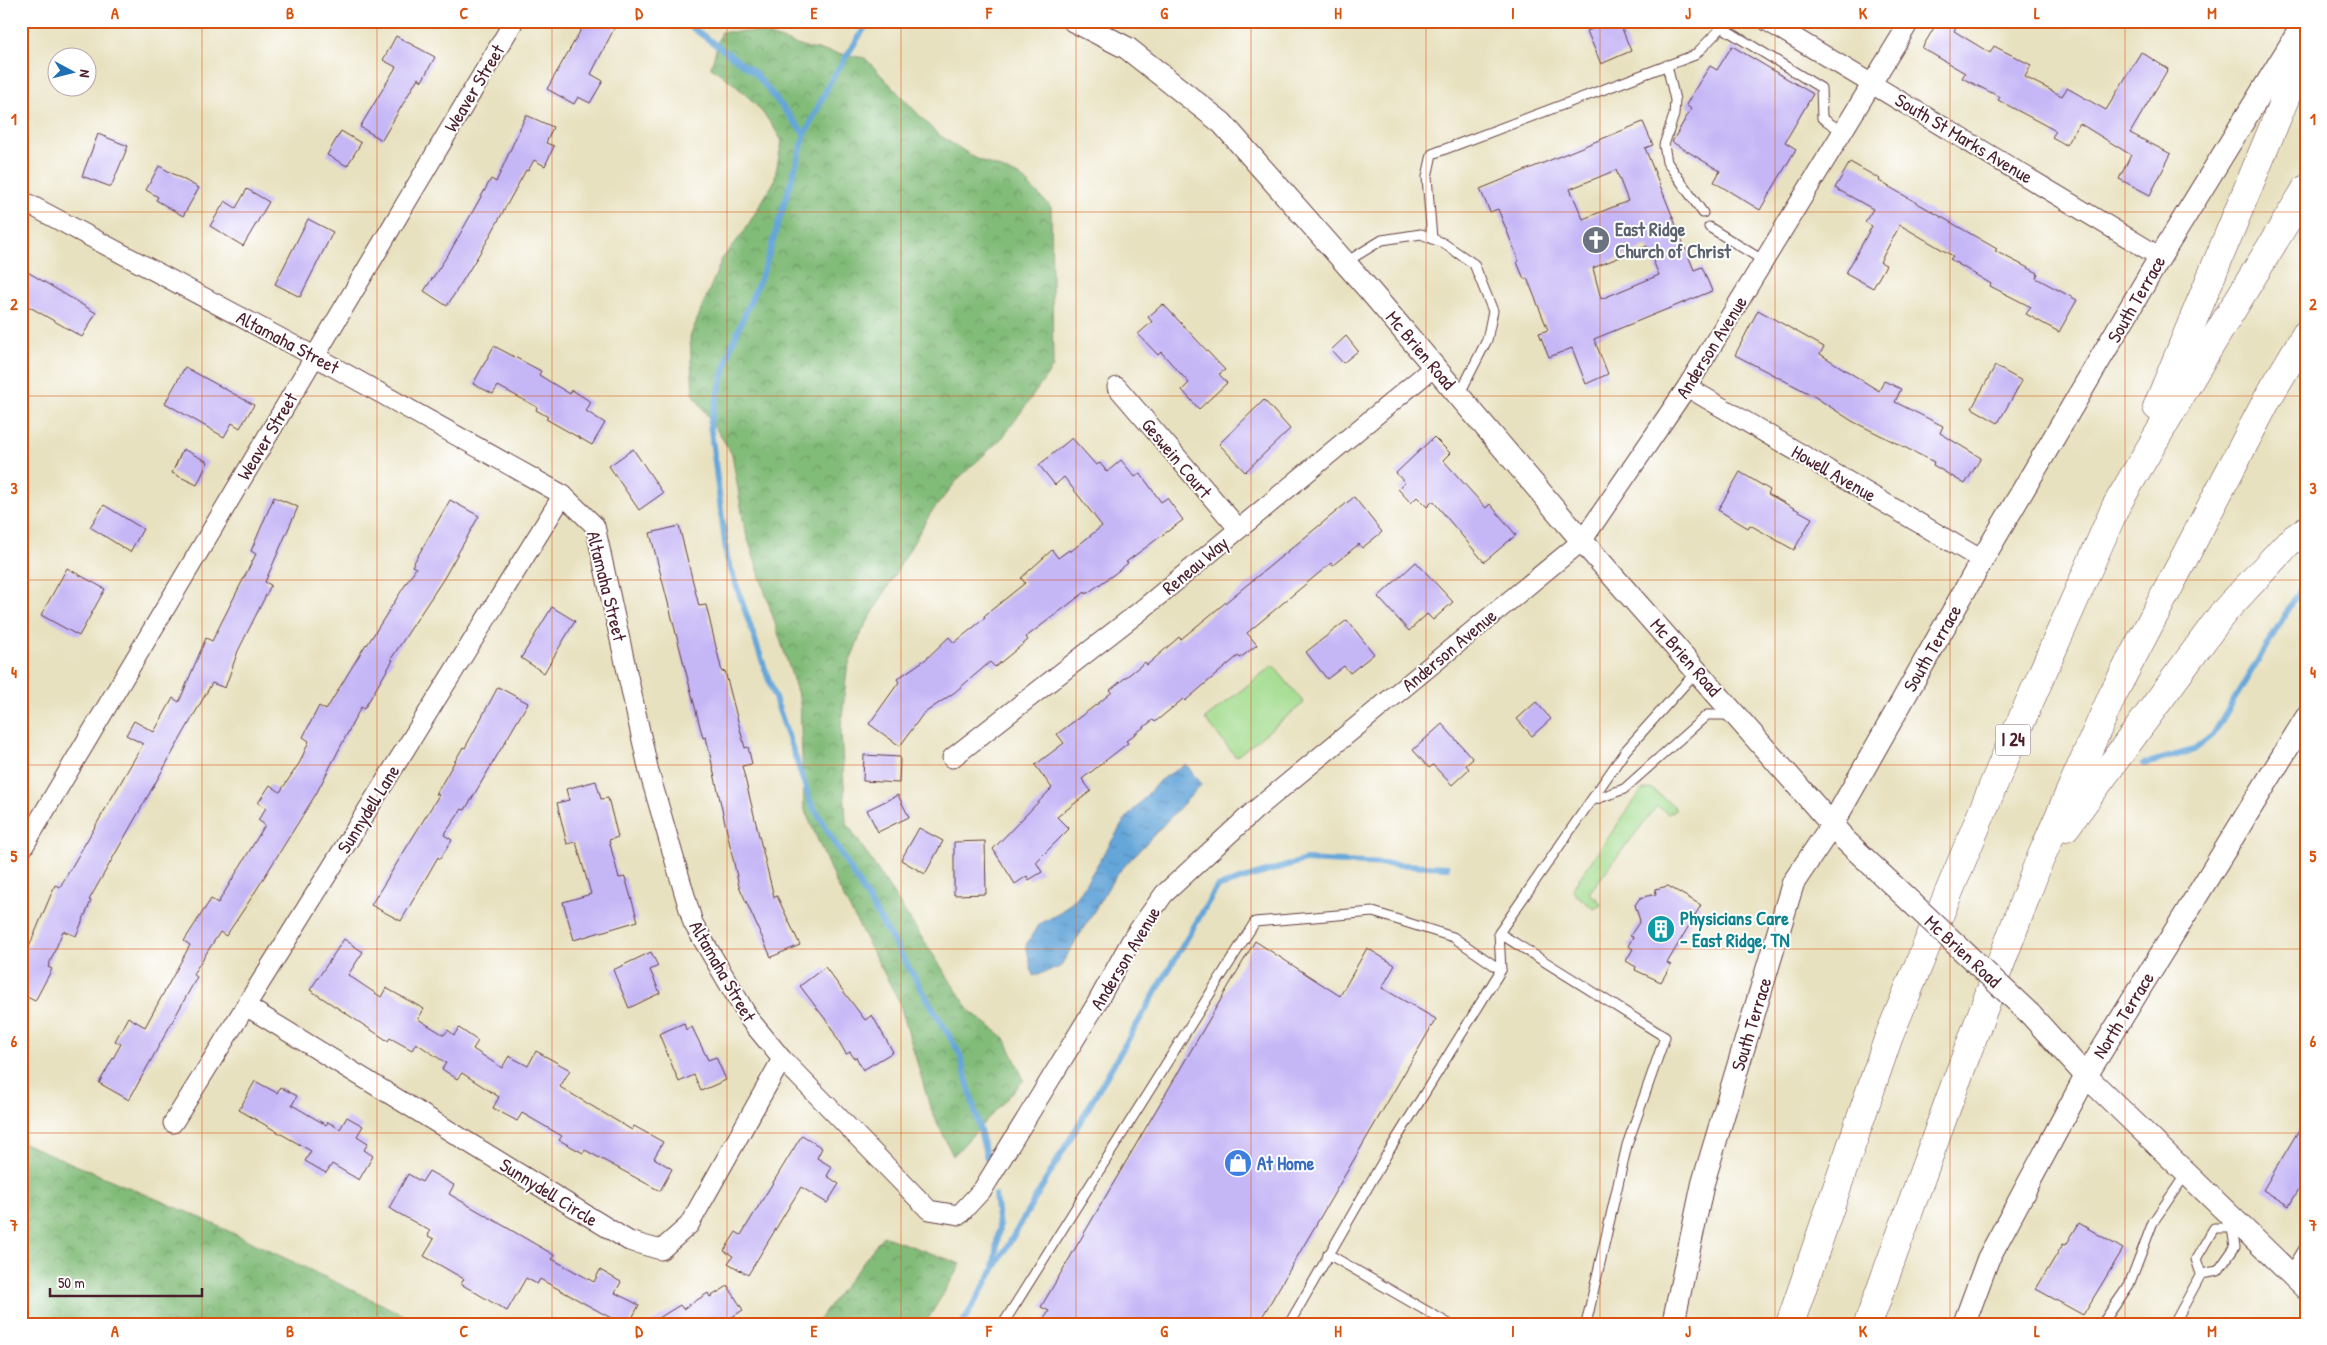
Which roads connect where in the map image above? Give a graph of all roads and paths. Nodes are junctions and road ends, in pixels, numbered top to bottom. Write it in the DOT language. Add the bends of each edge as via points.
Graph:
graph roads {
  1 [pos="514,21"];
  2 [pos="1074,21"];
  3 [pos="1767,21"];
  4 [pos="1910,21"];
  5 [pos="2305,21"];
  6 [pos="1726,25"];
  7 [pos="2306,48"];
  8 [pos="1667,65"];
  9 [pos="1873,84"];
  10 [pos="1843,132"];
  11 [pos="2306,189"];
  12 [pos="21,200"];
  13 [pos="1703,213"];
  14 [pos="1709,227"];
  15 [pos="1432,239"];
  16 [pos="2160,256"];
  17 [pos="1764,261"];
  18 [pos="1345,263"];
  19 [pos="2306,334"];
  20 [pos="314,356"];
  21 [pos="1434,367"];
  22 [pos="1117,387"];
  23 [pos="1687,387"];
  24 [pos="1459,395"];
  25 [pos="563,495"];
  26 [pos="2116,506"];
  27 [pos="1238,528"];
  28 [pos="2306,530"];
  29 [pos="1582,541"];
  30 [pos="1982,560"];
  31 [pos="1698,670"];
  32 [pos="1737,715"];
  33 [pos="2306,718"];
  34 [pos="952,758"];
  35 [pos="1591,801"];
  36 [pos="1839,832"];
  37 [pos="21,851"];
  38 [pos="2038,864"];
  39 [pos="1499,933"];
  40 [pos="1501,970"];
  41 [pos="246,1006"];
  42 [pos="782,1059"];
  43 [pos="2086,1076"];
  44 [pos="173,1123"];
  45 [pos="2186,1174"];
  46 [pos="929,1210"];
  47 [pos="2234,1225"];
  48 [pos="2306,1245"];
  49 [pos="1328,1254"];
  50 [pos="2289,1273"];
  51 [pos="2201,1274"];
  52 [pos="2306,1289"];
  53 [pos="1003,1324"];
  54 [pos="1289,1324"];
  55 [pos="1449,1324"];
  56 [pos="1586,1324"];
  57 [pos="1673,1324"];
  58 [pos="1790,1324"];
  59 [pos="1868,1324"];
  60 [pos="1964,1324"];
  61 [pos="2102,1324"];
  62 [pos="2174,1324"];
  1 -- 20 [label="street, Weaver Street"];
  2 -- 18 [label="street, Mc Brien Road" via="1127,48 1222,123"];
  3 -- 9 [label="street, South St Marks Avenue"];
  4 -- 9 [label="street, Anderson Avenue"];
  5 -- 16 [label="street, South Terrace"];
  6 -- 8 [label="lane" via="1695,55"];
  6 -- 10 [label="lane" via="1821,88 1822,118"];
  7 -- 26 [label="highway"];
  8 -- 13 [label="lane" via="1675,100 1674,115 1664,145 1667,162"];
  8 -- 15 [label="lane" via="1432,154 1428,177"];
  9 -- 10 [label="street, Anderson Avenue"];
  9 -- 16 [label="street, South St Marks Avenue"];
  10 -- 17 [label="street, Anderson Avenue"];
  11 -- 26 [label="highway, I 24"];
  12 -- 20 [label="street, Altamaha Street"];
  14 -- 17 [label="lane"];
  15 -- 18 [label="lane" via="1421,234 1382,240"];
  15 -- 24 [label="lane" via="1474,264 1493,311 1488,340"];
  16 -- 30 [label="street, South Terrace"];
  17 -- 23 [label="street, Anderson Avenue"];
  18 -- 21 [label="street, Mc Brien Road"];
  19 -- 38 [label="highway" via="2268,396 2112,694"];
  20 -- 25 [label="street, Altamaha Street"];
  20 -- 37 [label="street, Weaver Street"];
  21 -- 24 [label="street, Mc Brien Road"];
  21 -- 27 [label="street, Reneau Way"];
  22 -- 27 [label="street, Geswein Court"];
  23 -- 29 [label="street, Anderson Avenue"];
  23 -- 30 [label="street, Howell Avenue"];
  24 -- 29 [label="street, Mc Brien Road"];
  25 -- 41 [label="street, Sunnydell Lane"];
  25 -- 42 [label="street, Altamaha Street" via="595,526 650,772 693,923 750,1020"];
  26 -- 58 [label="highway, I 24" via="2003,762 1889,1036"];
  27 -- 34 [label="street, Reneau Way" via="1139,612"];
  28 -- 38 [label="highway" via="2288,543 2223,613"];
  29 -- 31 [label="street, Mc Brien Road"];
  29 -- 46 [label="street, Anderson Avenue" via="1254,811 1164,894 1132,939 1094,1008 983,1189 959,1215"];
  30 -- 36 [label="street, South Terrace"];
  31 -- 32 [label="street, Mc Brien Road"];
  31 -- 35 [label="lane" via="1626,750"];
  32 -- 35 [label="lane" via="1707,715 1624,789"];
  32 -- 36 [label="street, Mc Brien Road"];
  33 -- 43 [label="street, North Terrace"];
  35 -- 39 [label="lane"];
  36 -- 43 [label="street, Mc Brien Road, bridge" via="2030,1014"];
  36 -- 57 [label="street, South Terrace" via="1793,883 1703,1183"];
  38 -- 59 [label="highway"];
  39 -- 40 [label="lane"];
  39 -- 56 [label="lane" via="1665,1037 1627,1145"];
  40 -- 49 [label="lane"];
  40 -- 53 [label="lane" via="1453,937 1373,912 1255,922"];
  41 -- 42 [label="street, Sunnydell Circle" via="629,1241 661,1250 689,1225"];
  41 -- 44 [label="street, Sunnydell Lane"];
  42 -- 46 [label="street, Altamaha Street"];
  43 -- 45 [label="street, Mc Brien Road"];
  43 -- 60 [label="street, North Terrace" via="1988,1259"];
  45 -- 47 [label="street, Mc Brien Road"];
  45 -- 61 [label="lane" via="2153,1222 2129,1285"];
  47 -- 50 [label="street, Mc Brien Road"];
  47 -- 51 [label="lane" via="2235,1247 2218,1271"];
  47 -- 51 [label="lane" via="2214,1228 2196,1259"];
  48 -- 50 [label="lane"];
  49 -- 54 [label="lane"];
  49 -- 55 [label="lane"];
  50 -- 52 [label="street, Mc Brien Road"];
  51 -- 62 [label="lane"];
}
